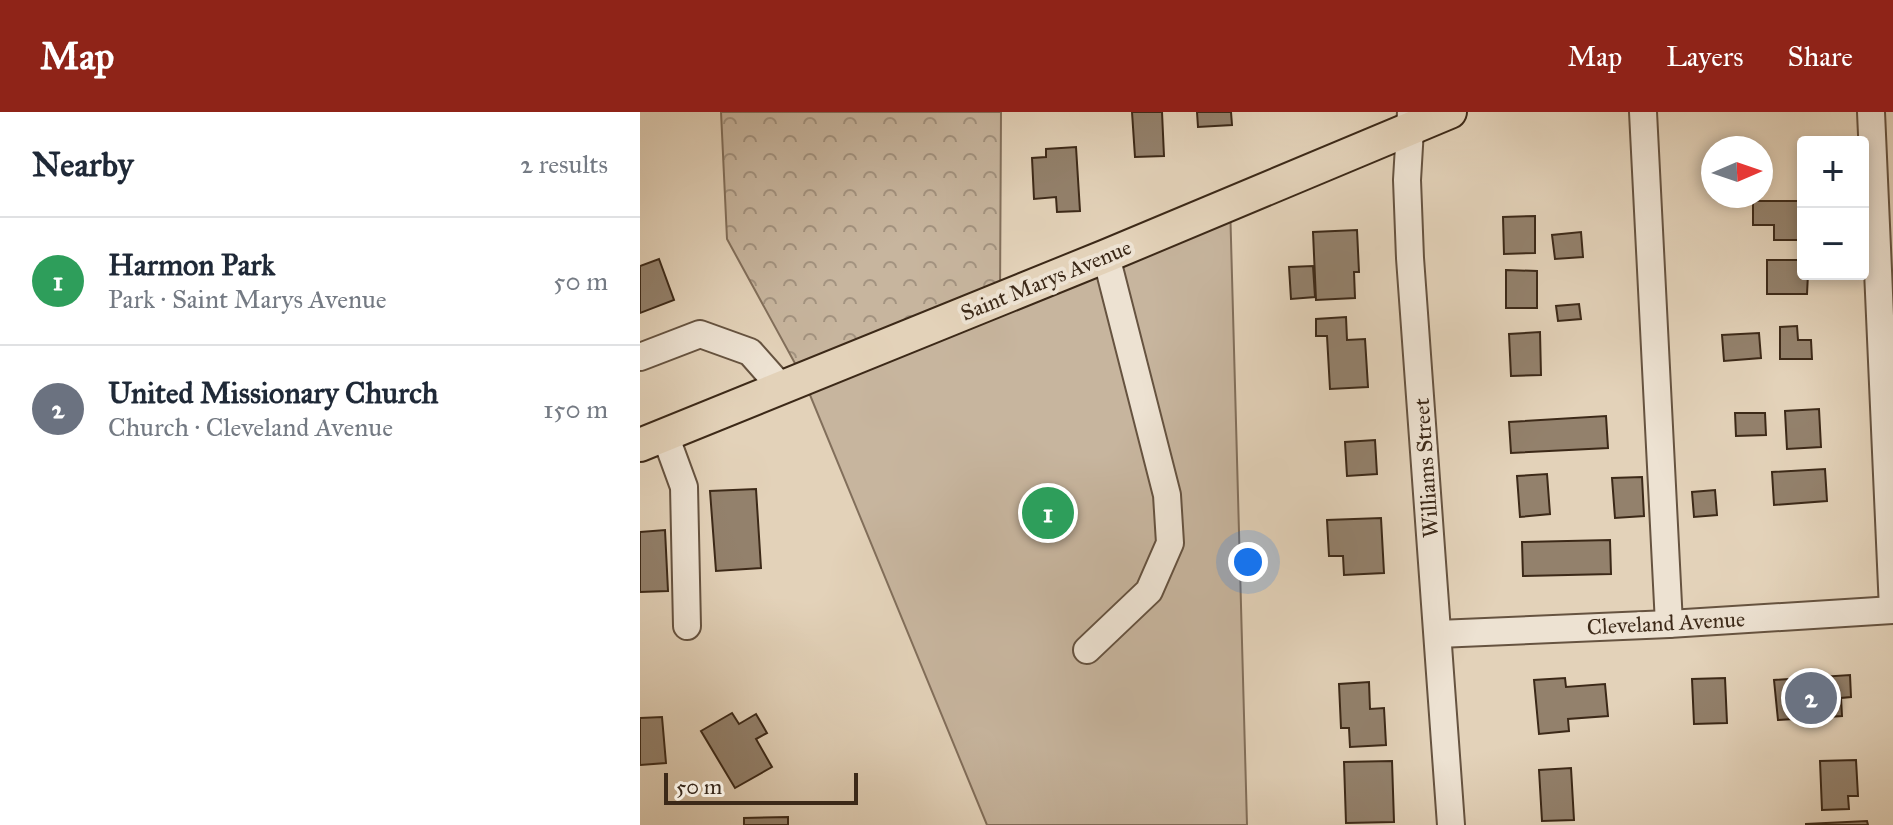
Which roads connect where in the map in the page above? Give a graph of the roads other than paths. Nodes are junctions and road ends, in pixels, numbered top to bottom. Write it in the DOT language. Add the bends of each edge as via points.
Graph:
graph roads {
  1 [pos="1450,112"];
  2 [pos="1643,112"];
  3 [pos="1871,112"];
  4 [pos="1411,120"];
  5 [pos="1106,256"];
  6 [pos="640,357"];
  7 [pos="781,387"];
  8 [pos="652,440"];
  9 [pos="1893,610"];
  10 [pos="1669,624"];
  11 [pos="687,626"];
  12 [pos="1438,634"];
  13 [pos="1087,650"];
  14 [pos="1451,825"];
  1 -- 4 [label="main road, Saint Marys Avenue"];
  2 -- 10 [label="street"];
  3 -- 9 [label="street"];
  4 -- 5 [label="main road, Saint Marys Avenue"];
  4 -- 12 [label="street, Williams Street" via="1410,258"];
  5 -- 7 [label="main road, Saint Marys Avenue"];
  5 -- 13 [label="street" via="1167,495 1170,543 1149,591"];
  6 -- 7 [label="street" via="700,334 750,352"];
  7 -- 8 [label="main road, Saint Marys Avenue"];
  8 -- 11 [label="street" via="684,487"];
  9 -- 10 [label="street, Cleveland Avenue"];
  10 -- 12 [label="street, Cleveland Avenue"];
  12 -- 14 [label="street, Williams Street"];
}
